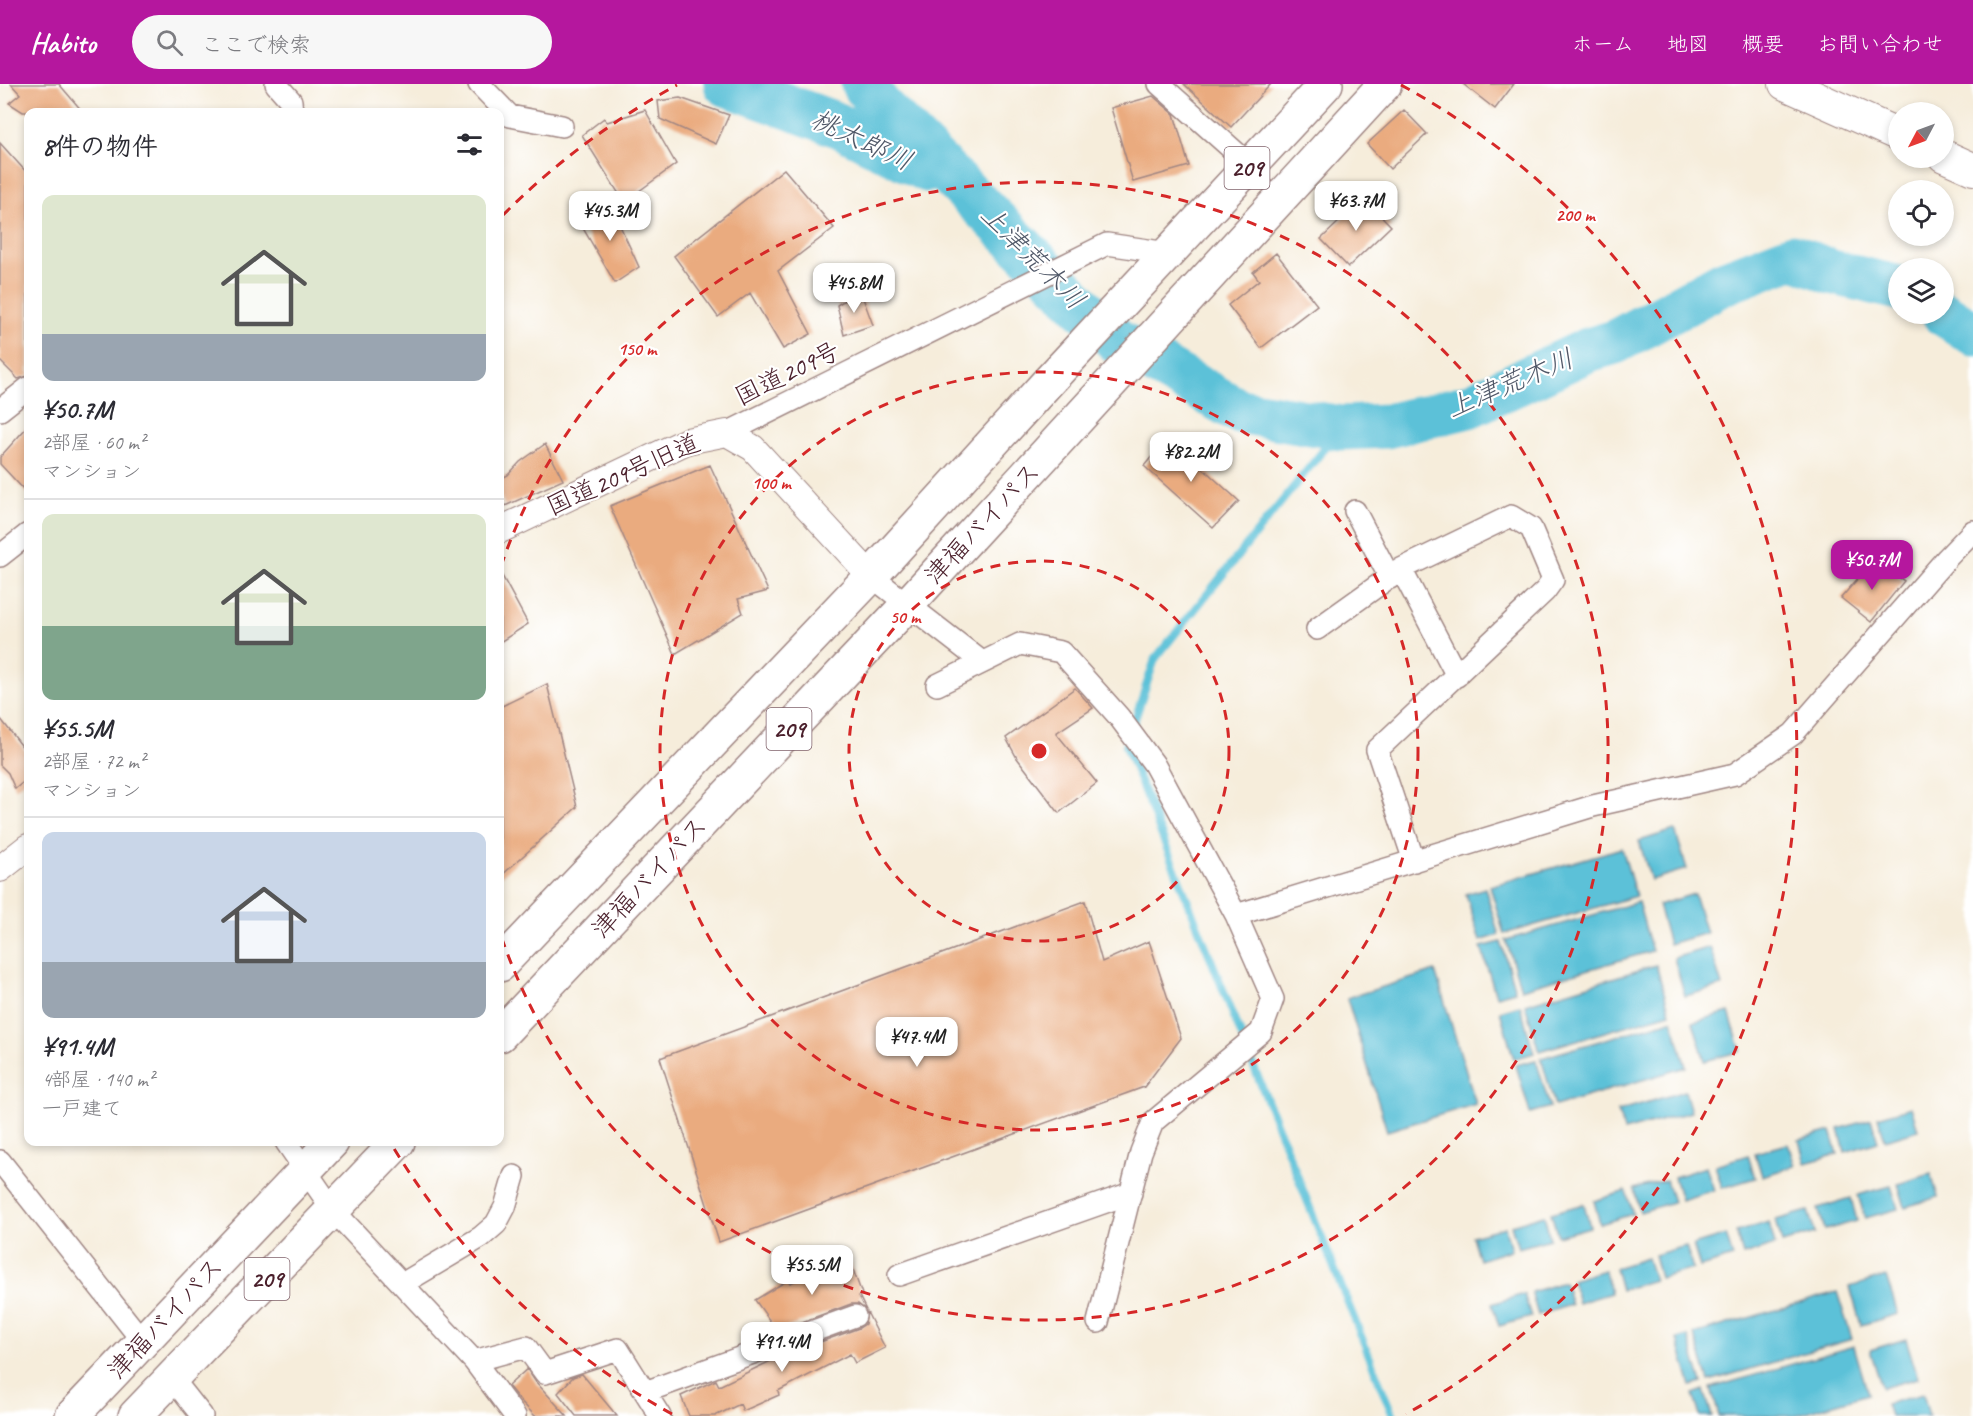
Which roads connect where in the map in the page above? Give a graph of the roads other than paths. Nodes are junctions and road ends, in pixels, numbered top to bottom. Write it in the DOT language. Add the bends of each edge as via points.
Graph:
graph roads {
  1 [pos="276,84"];
  2 [pos="479,84"];
  3 [pos="1159,84"];
  4 [pos="1326,84"];
  5 [pos="1385,84"];
  6 [pos="1785,84"];
  7 [pos="292,108"];
  8 [pos="502,108"];
  9 [pos="504,110"];
  10 [pos="562,126"];
  11 [pos="1888,130"];
  12 [pos="1954,160"];
  13 [pos="1250,165"];
  14 [pos="1973,169"];
  15 [pos="1168,253"];
  16 [pos="24,391"];
  17 [pos="0,410"];
  18 [pos="727,433"];
  19 [pos="1355,511"];
  20 [pos="504,528"];
  21 [pos="1973,531"];
  22 [pos="24,537"];
  23 [pos="0,556"];
  24 [pos="1396,573"];
  25 [pos="871,576"];
  26 [pos="909,603"];
  27 [pos="1317,629"];
  28 [pos="982,662"];
  29 [pos="1457,676"];
  30 [pos="937,685"];
  31 [pos="24,850"];
  32 [pos="1414,861"];
  33 [pos="0,869"];
  34 [pos="1236,915"];
  35 [pos="504,961"];
  36 [pos="504,1031"];
  37 [pos="289,1146"];
  38 [pos="328,1146"];
  39 [pos="394,1146"];
  40 [pos="0,1161"];
  41 [pos="304,1170"];
  42 [pos="514,1176"];
  43 [pos="1131,1193"];
  44 [pos="333,1210"];
  45 [pos="899,1275"];
  46 [pos="402,1284"];
  47 [pos="855,1316"];
  48 [pos="1098,1322"];
  49 [pos="144,1342"];
  50 [pos="474,1361"];
  51 [pos="172,1378"];
  52 [pos="645,1392"];
  53 [pos="72,1416"];
  54 [pos="135,1416"];
  55 [pos="202,1416"];
  56 [pos="515,1416"];
  57 [pos="660,1416"];
  1 -- 7 [label="street" via="291,101"];
  2 -- 8 [label="street"];
  3 -- 13 [label="street"];
  4 -- 13 [label="highway, 津福バイパス / 209"];
  5 -- 26 [label="highway, 津福バイパス / 209"];
  6 -- 11 [label="main road"];
  9 -- 10 [label="street" via="510,116"];
  12 -- 14 [label="main road"];
  13 -- 15 [label="highway, 津福バイパス / 209"];
  15 -- 18 [label="street, 国道209号" via="1107,244"];
  15 -- 25 [label="highway, 津福バイパス / 209"];
  16 -- 17 [label="street"];
  18 -- 20 [label="street, 国道209号旧道" via="687,441"];
  18 -- 25 [label="street, 国道209号旧道" via="753,448"];
  19 -- 24 [label="street"];
  21 -- 32 [label="street" via="1793,734 1735,774 1593,806"];
  22 -- 23 [label="street"];
  24 -- 27 [label="street"];
  24 -- 29 [label="street"];
  24 -- 29 [label="street" via="1511,516 1531,528 1553,580"];
  25 -- 26 [label="street"];
  25 -- 35 [label="highway, 津福バイパス / 209"];
  26 -- 28 [label="street"];
  26 -- 36 [label="highway, 津福バイパス / 209"];
  28 -- 30 [label="street"];
  28 -- 34 [label="street" via="1020,644 1061,652 1119,717 1154,764"];
  29 -- 32 [label="street" via="1377,750"];
  31 -- 33 [label="street"];
  32 -- 34 [label="street"];
  34 -- 43 [label="street" via="1273,999 1261,1032 1153,1122"];
  37 -- 41 [label="street"];
  38 -- 41 [label="highway, 津福バイパス / 209"];
  39 -- 44 [label="highway, 津福バイパス / 209"];
  40 -- 49 [label="street"];
  41 -- 44 [label="street"];
  41 -- 49 [label="highway, 津福バイパス / 209"];
  42 -- 46 [label="street" via="496,1224"];
  43 -- 45 [label="street"];
  43 -- 48 [label="street"];
  44 -- 46 [label="street"];
  44 -- 51 [label="highway, 津福バイパス / 209"];
  46 -- 50 [label="street"];
  47 -- 52 [label="street"];
  49 -- 53 [label="highway, 津福バイパス / 209"];
  50 -- 52 [label="street" via="526,1347 545,1372 618,1349"];
  50 -- 56 [label="street"];
  51 -- 54 [label="highway, 津福バイパス / 209"];
  51 -- 55 [label="street"];
  52 -- 57 [label="street"];
}
